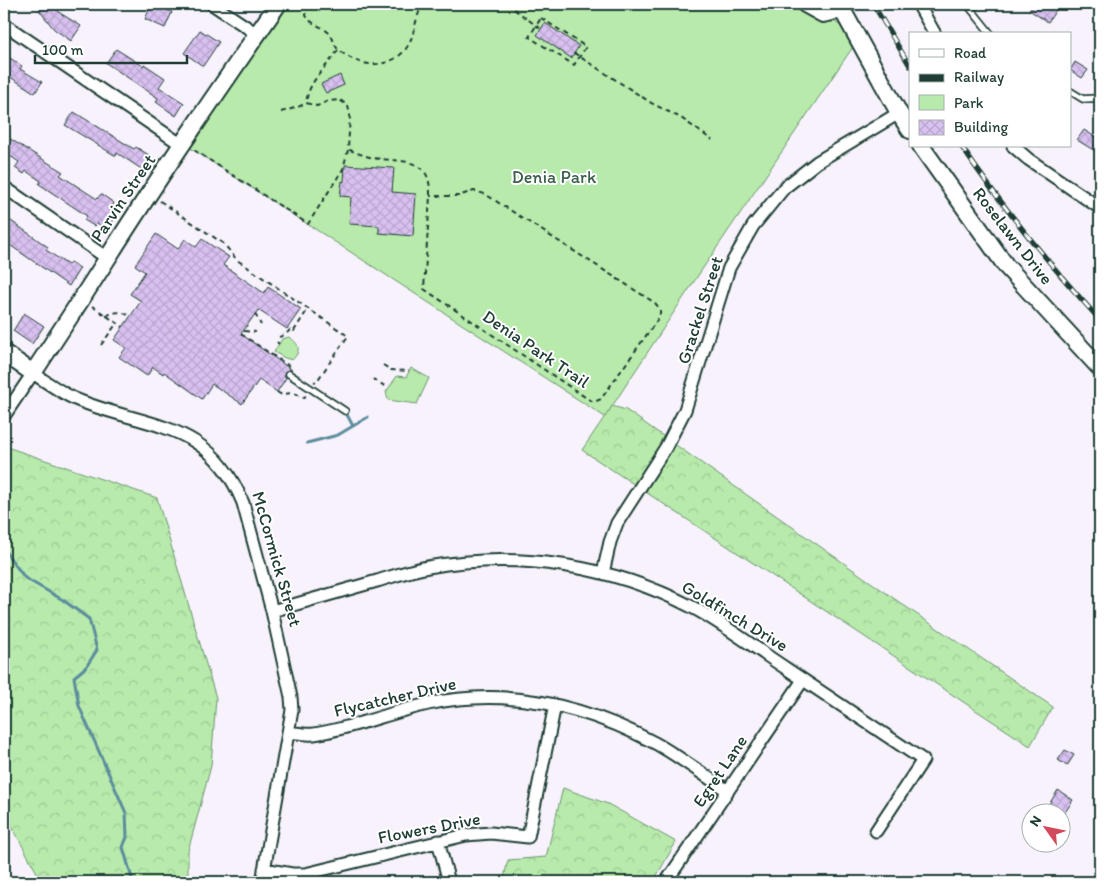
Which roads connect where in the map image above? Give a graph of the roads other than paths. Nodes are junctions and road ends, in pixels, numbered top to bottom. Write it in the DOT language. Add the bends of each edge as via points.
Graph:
graph roads {
  1 [pos="212,4"];
  2 [pos="278,4"];
  3 [pos="805,4"];
  4 [pos="918,4"];
  5 [pos="967,4"];
  6 [pos="841,7"];
  7 [pos="4,24"];
  8 [pos="934,32"];
  9 [pos="989,32"];
  10 [pos="257,34"];
  11 [pos="1072,92"];
  12 [pos="1100,98"];
  13 [pos="899,113"];
  14 [pos="909,128"];
  15 [pos="183,144"];
  16 [pos="922,148"];
  17 [pos="1015,148"];
  18 [pos="4,187"];
  19 [pos="1100,208"];
  20 [pos="107,258"];
  21 [pos="4,353"];
  22 [pos="1100,368"];
  23 [pos="33,373"];
  24 [pos="289,374"];
  25 [pos="345,411"];
  26 [pos="4,416"];
  27 [pos="603,572"];
  28 [pos="272,611"];
  29 [pos="803,680"];
  30 [pos="555,705"];
  31 [pos="288,732"];
  32 [pos="728,792"];
  33 [pos="876,830"];
  34 [pos="438,841"];
  35 [pos="264,869"];
  36 [pos="262,882"];
  37 [pos="448,882"];
  38 [pos="666,882"];
  1 -- 10 [label="street"];
  2 -- 10 [label="street, Parvin Street"];
  3 -- 6 [label="street" via="823,14"];
  4 -- 8 [label="street"];
  5 -- 9 [label="lane"];
  6 -- 13 [label="street"];
  7 -- 15 [label="street"];
  10 -- 15 [label="street, Parvin Street"];
  11 -- 12 [label="lane" via="1083,99"];
  13 -- 14 [label="street"];
  13 -- 27 [label="street, Grackel Street" via="817,162 784,188 753,226 729,268 686,410 617,523"];
  15 -- 20 [label="street, Parvin Street"];
  16 -- 22 [label="street, Roselawn Drive" via="1006,266"];
  17 -- 19 [label="street"];
  18 -- 20 [label="street"];
  20 -- 23 [label="street, Parvin Street"];
  21 -- 23 [label="street, McCormick Street"];
  23 -- 26 [label="street, Parvin Street"];
  23 -- 28 [label="street, McCormick Street" via="76,399 188,436 209,451 229,475 242,503"];
  24 -- 25 [label="lane" via="312,385"];
  27 -- 28 [label="street, Goldfinch Drive" via="547,563 498,560 427,567"];
  27 -- 29 [label="street, Goldfinch Drive" via="693,608"];
  28 -- 31 [label="street, McCormick Street" via="290,685 292,710"];
  29 -- 32 [label="street, Egret Lane"];
  29 -- 33 [label="street, Goldfinch Drive" via="922,760"];
  30 -- 31 [label="street, Flycatcher Drive" via="505,698 456,699 327,731"];
  30 -- 32 [label="street, Flycatcher Drive" via="598,716 639,735"];
  30 -- 34 [label="street, Flowers Drive" via="528,838 484,833"];
  31 -- 35 [label="street, McCormick Street"];
  32 -- 38 [label="street, Egret Lane"];
  34 -- 35 [label="street, Flowers Drive" via="305,874"];
  34 -- 37 [label="street"];
  35 -- 36 [label="street, McCormick Street"];
}
